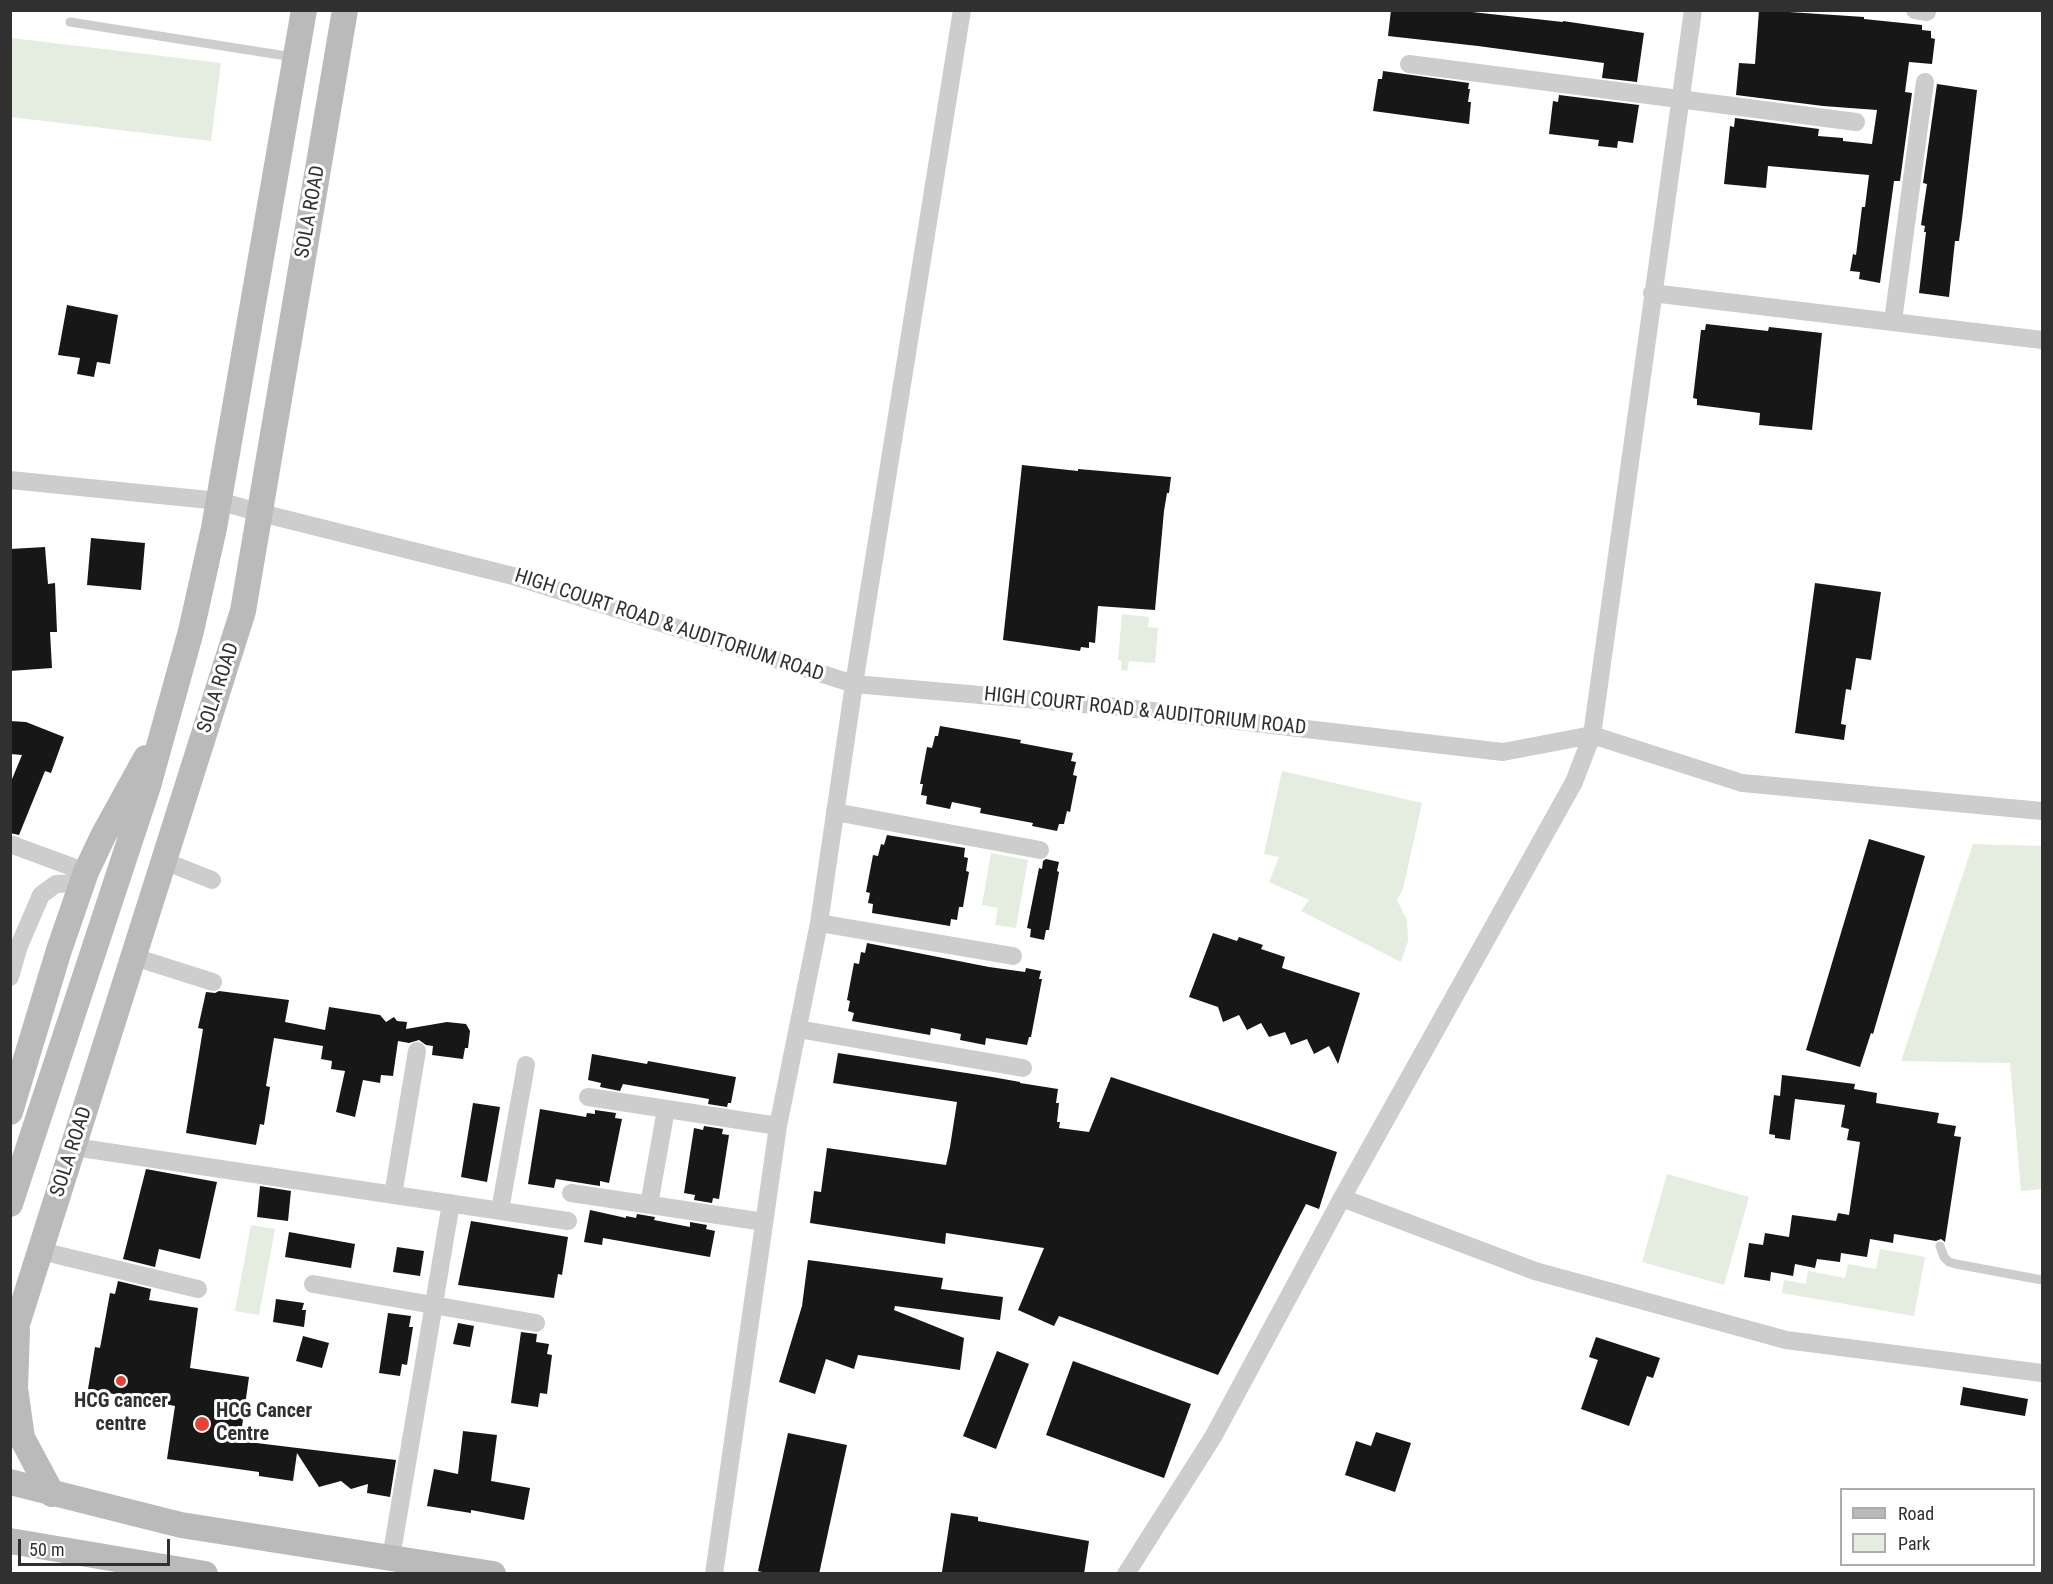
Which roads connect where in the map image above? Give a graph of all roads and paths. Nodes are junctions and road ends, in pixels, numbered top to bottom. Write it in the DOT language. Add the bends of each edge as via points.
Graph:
graph roads {
  1 [pos="304,10"];
  2 [pos="345,10"];
  3 [pos="962,10"];
  4 [pos="1693,10"];
  5 [pos="70,22"];
  6 [pos="296,57"];
  7 [pos="1408,64"];
  8 [pos="1925,82"];
  9 [pos="1680,98"];
  10 [pos="1856,122"];
  11 [pos="1652,293"];
  12 [pos="1893,321"];
  13 [pos="2043,340"];
  14 [pos="10,480"];
  15 [pos="219,501"];
  16 [pos="261,513"];
  17 [pos="854,684"];
  18 [pos="166,721"];
  19 [pos="1592,735"];
  20 [pos="2043,811"];
  21 [pos="835,812"];
  22 [pos="10,844"];
  23 [pos="1040,850"];
  24 [pos="164,861"];
  25 [pos="84,878"];
  26 [pos="212,880"];
  27 [pos="819,923"];
  28 [pos="1013,956"];
  29 [pos="134,957"];
  30 [pos="10,977"];
  31 [pos="213,982"];
  32 [pos="798,1029"];
  33 [pos="417,1051"];
  34 [pos="526,1065"];
  35 [pos="1023,1068"];
  36 [pos="588,1097"];
  37 [pos="666,1109"];
  38 [pos="10,1113"];
  39 [pos="778,1126"];
  40 [pos="74,1147"];
  41 [pos="571,1192"];
  42 [pos="393,1195"];
  43 [pos="1342,1198"];
  44 [pos="451,1203"];
  45 [pos="10,1204"];
  46 [pos="649,1204"];
  47 [pos="500,1210"];
  48 [pos="568,1221"];
  49 [pos="764,1222"];
  50 [pos="1940,1246"];
  51 [pos="41,1251"];
  52 [pos="2043,1280"];
  53 [pos="313,1284"];
  54 [pos="198,1289"];
  55 [pos="434,1305"];
  56 [pos="536,1323"];
  57 [pos="14,1336"];
  58 [pos="2043,1373"];
  59 [pos="10,1482"];
  60 [pos="52,1494"];
  61 [pos="10,1541"];
  62 [pos="390,1558"];
  63 [pos="205,1574"];
  64 [pos="493,1574"];
  65 [pos="714,1574"];
  66 [pos="1126,1574"];
  1 -- 6 [label="main road, SOLA ROAD"];
  2 -- 16 [label="main road, SOLA ROAD"];
  3 -- 17 [label="street"];
  4 -- 9 [label="street"];
  5 -- 6 [label="lane"];
  6 -- 15 [label="main road, SOLA ROAD"];
  7 -- 9 [label="street"];
  8 -- 12 [label="street"];
  9 -- 10 [label="street"];
  9 -- 11 [label="street"];
  11 -- 12 [label="street"];
  11 -- 19 [label="street"];
  12 -- 13 [label="street"];
  14 -- 15 [label="street, HIGH COURT ROAD & AUDITORIUM ROAD"];
  15 -- 16 [label="street, HIGH COURT ROAD & AUDITORIUM ROAD"];
  15 -- 18 [label="main road, SOLA ROAD" via="191,631"];
  16 -- 17 [label="street, HIGH COURT ROAD & AUDITORIUM ROAD" via="513,576"];
  16 -- 24 [label="main road, SOLA ROAD" via="243,611"];
  17 -- 19 [label="street, HIGH COURT ROAD & AUDITORIUM ROAD" via="1118,707 1503,752"];
  17 -- 21 [label="street"];
  18 -- 25 [label="main road"];
  18 -- 45 [label="main road, SOLA ROAD"];
  19 -- 20 [label="street, HIGH COURT ROAD & AUDITORIUM ROAD" via="1742,783"];
  19 -- 43 [label="street" via="1574,782"];
  21 -- 23 [label="street"];
  21 -- 27 [label="street"];
  22 -- 25 [label="street"];
  24 -- 26 [label="street"];
  24 -- 29 [label="main road, SOLA ROAD"];
  25 -- 30 [label="street" via="56,884 41,895"];
  25 -- 38 [label="main road"];
  27 -- 28 [label="street"];
  27 -- 32 [label="street"];
  29 -- 31 [label="street"];
  29 -- 40 [label="main road, SOLA ROAD"];
  32 -- 35 [label="street"];
  32 -- 39 [label="street"];
  33 -- 42 [label="street"];
  34 -- 47 [label="street"];
  36 -- 37 [label="street"];
  37 -- 39 [label="street"];
  37 -- 46 [label="street"];
  39 -- 49 [label="street"];
  40 -- 42 [label="street"];
  40 -- 51 [label="main road, SOLA ROAD"];
  41 -- 46 [label="street"];
  42 -- 44 [label="street"];
  43 -- 58 [label="street" via="1535,1271 1786,1340"];
  43 -- 66 [label="street" via="1213,1437"];
  44 -- 47 [label="street"];
  44 -- 55 [label="street"];
  46 -- 49 [label="street"];
  47 -- 48 [label="street"];
  49 -- 65 [label="street"];
  50 -- 52 [label="lane" via="1948,1262"];
  51 -- 54 [label="street"];
  51 -- 57 [label="main road, SOLA ROAD"];
  53 -- 55 [label="street"];
  55 -- 56 [label="street"];
  55 -- 62 [label="street"];
  57 -- 60 [label="main road, SOLA ROAD" via="15,1388 22,1438"];
  59 -- 60 [label="main road"];
  60 -- 62 [label="main road" via="181,1525"];
  61 -- 63 [label="main road"];
  62 -- 64 [label="main road"];
}
